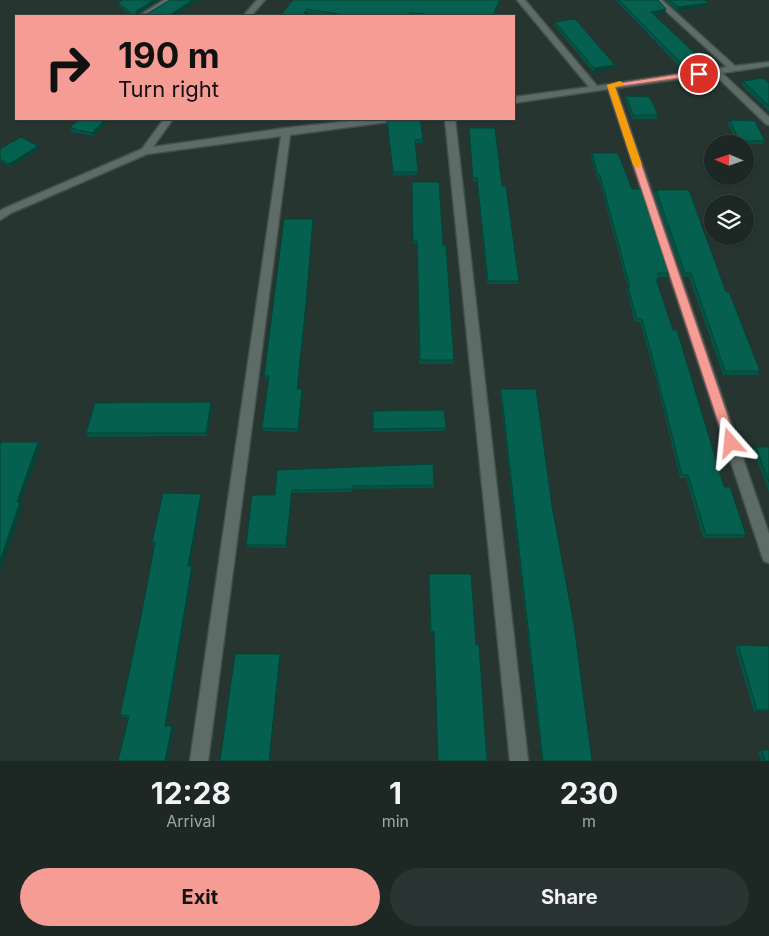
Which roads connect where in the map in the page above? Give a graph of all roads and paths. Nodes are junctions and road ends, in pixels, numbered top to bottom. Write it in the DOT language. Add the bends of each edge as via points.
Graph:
graph roads {
  1 [pos="169,0"];
  2 [pos="262,0"];
  3 [pos="521,0"];
  4 [pos="658,0"];
  5 [pos="147,15"];
  6 [pos="248,15"];
  7 [pos="769,64"];
  8 [pos="733,69"];
  9 [pos="716,72"];
  10 [pos="611,85"];
  11 [pos="594,88"];
  12 [pos="515,100"];
  13 [pos="167,120"];
  14 [pos="378,120"];
  15 [pos="450,120"];
  16 [pos="769,122"];
  17 [pos="286,130"];
  18 [pos="145,151"];
  19 [pos="0,217"];
  20 [pos="769,556"];
  21 [pos="199,761"];
  22 [pos="520,761"];
  1 -- 5 [label="street"];
  2 -- 6 [label="street"];
  3 -- 11 [label="street"];
  4 -- 8 [label="street"];
  7 -- 8 [label="street"];
  8 -- 9 [label="street"];
  9 -- 10 [label="street"];
  9 -- 16 [label="street"];
  10 -- 11 [label="street"];
  10 -- 20 [label="street"];
  11 -- 12 [label="street"];
  13 -- 18 [label="street"];
  14 -- 17 [label="street"];
  15 -- 22 [label="street"];
  17 -- 18 [label="street"];
  17 -- 21 [label="street"];
  18 -- 19 [label="street" via="7,211"];
}
